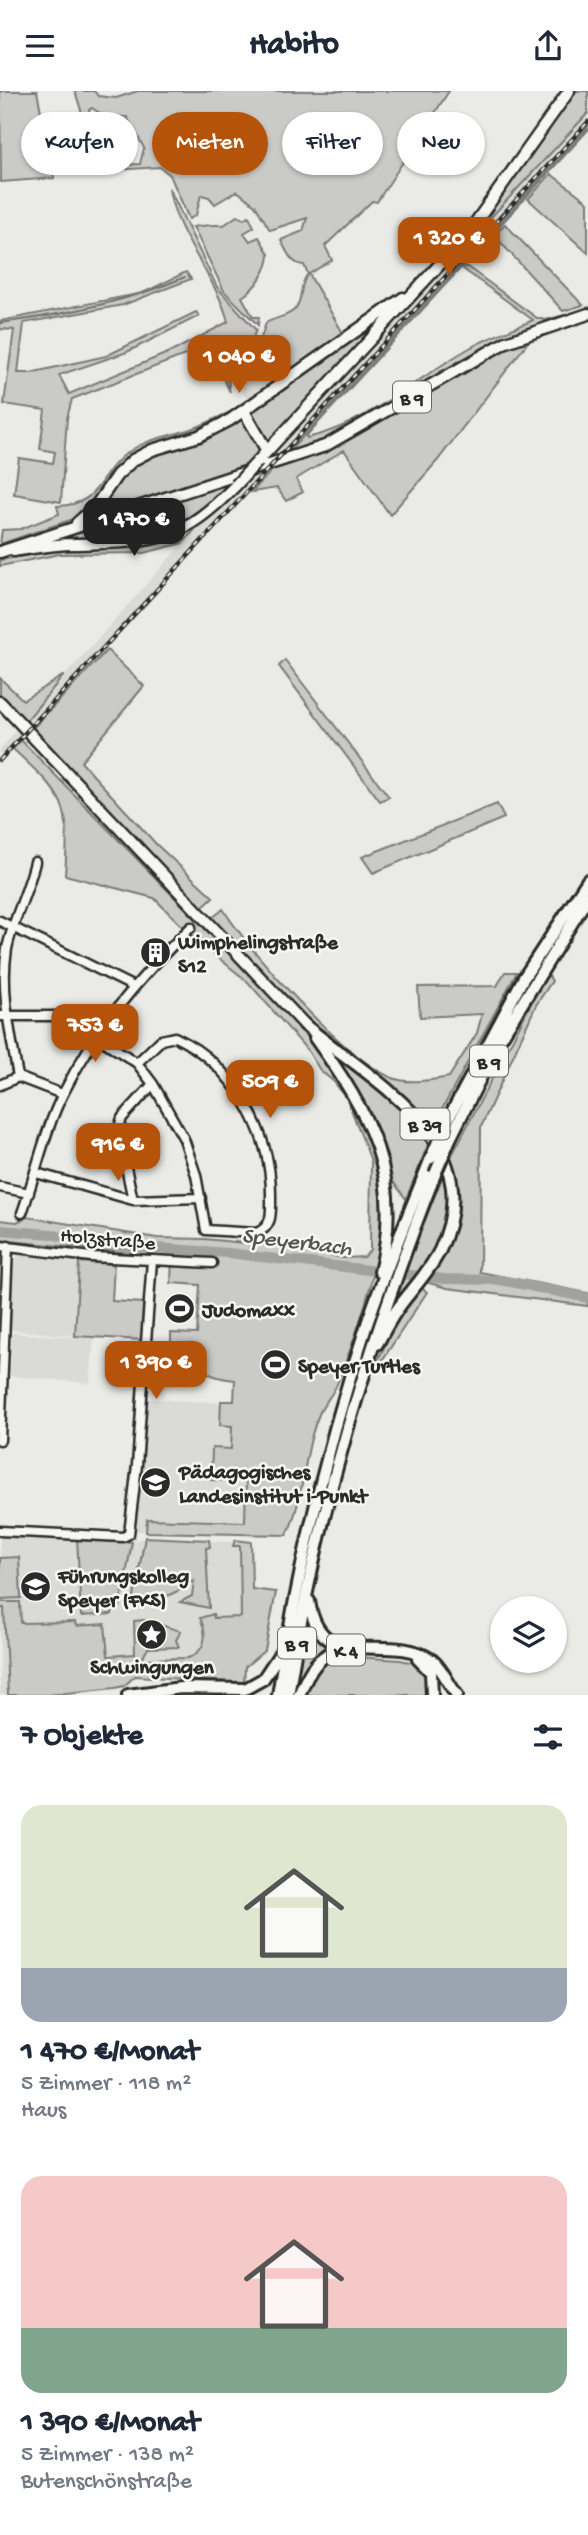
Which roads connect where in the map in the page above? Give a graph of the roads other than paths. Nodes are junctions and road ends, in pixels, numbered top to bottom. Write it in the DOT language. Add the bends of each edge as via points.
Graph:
graph roads {
  1 [pos="569,91"];
  2 [pos="425,280"];
  3 [pos="588,314"];
  4 [pos="243,411"];
  5 [pos="267,451"];
  6 [pos="75,525"];
  7 [pos="0,552"];
  8 [pos="1,704"];
  9 [pos="35,862"];
  10 [pos="588,880"];
  11 [pos="588,897"];
  12 [pos="0,921"];
  13 [pos="13,927"];
  14 [pos="191,927"];
  15 [pos="543,957"];
  16 [pos="527,982"];
  17 [pos="134,986"];
  18 [pos="4,1016"];
  19 [pos="305,1025"];
  20 [pos="96,1034"];
  21 [pos="137,1063"];
  22 [pos="18,1077"];
  23 [pos="153,1084"];
  24 [pos="0,1085"];
  25 [pos="62,1094"];
  26 [pos="36,1173"];
  27 [pos="0,1187"];
  28 [pos="29,1193"];
  29 [pos="201,1198"];
  30 [pos="133,1200"];
  31 [pos="22,1213"];
  32 [pos="4,1246"];
  33 [pos="392,1259"];
  34 [pos="152,1260"];
  35 [pos="212,1263"];
  36 [pos="382,1290"];
  37 [pos="366,1326"];
  38 [pos="364,1368"];
  39 [pos="0,1440"];
  40 [pos="0,1531"];
  41 [pos="307,1591"];
  42 [pos="286,1644"];
  43 [pos="454,1693"];
  44 [pos="281,1694"];
  45 [pos="128,1695"];
  46 [pos="299,1695"];
  47 [pos="432,1695"];
  1 -- 2 [label="main road" via="481,217"];
  2 -- 4 [label="main road"];
  2 -- 5 [label="main road"];
  3 -- 6 [label="main road, B 9" via="506,342 325,446"];
  4 -- 5 [label="main road"];
  4 -- 6 [label="main road" via="199,436 133,460"];
  5 -- 7 [label="main road, bridge" via="197,521 162,538"];
  6 -- 7 [label="main road"];
  8 -- 19 [label="main road, B 39"];
  9 -- 13 [label="street"];
  10 -- 15 [label="highway, B 9"];
  11 -- 15 [label="highway, B 9"];
  12 -- 13 [label="street"];
  13 -- 17 [label="street"];
  13 -- 18 [label="street" via="4,966"];
  14 -- 17 [label="street"];
  15 -- 16 [label="highway, B 9"];
  16 -- 33 [label="highway, B 9, bridge"];
  16 -- 33 [label="highway, B 9, bridge" via="446,1123"];
  17 -- 20 [label="street"];
  18 -- 20 [label="street" via="54,1016"];
  18 -- 22 [label="street"];
  19 -- 33 [label="highway, B 39" via="352,1089 376,1140 388,1197"];
  19 -- 38 [label="highway, B 39" via="420,1118 440,1145 451,1178 452,1214 439,1253 394,1314"];
  20 -- 21 [label="street"];
  20 -- 25 [label="street"];
  21 -- 23 [label="street"];
  21 -- 29 [label="street" via="165,1038 184,1042 205,1055 238,1091 263,1139 271,1184 268,1226 256,1233 206,1230"];
  22 -- 24 [label="street"];
  22 -- 25 [label="street"];
  23 -- 29 [label="street" via="184,1139"];
  23 -- 30 [label="street" via="121,1118 118,1130"];
  25 -- 26 [label="street"];
  26 -- 28 [label="street"];
  26 -- 30 [label="street"];
  27 -- 28 [label="street"];
  28 -- 31 [label="street"];
  29 -- 30 [label="street"];
  32 -- 34 [label="street, Holzstraße"];
  32 -- 39 [label="street"];
  33 -- 36 [label="highway, B 39"];
  33 -- 36 [label="highway, B 9"];
  34 -- 35 [label="street, Holzstraße"];
  34 -- 40 [label="street" via="129,1534"];
  36 -- 37 [label="highway, B 39"];
  36 -- 38 [label="highway, B 9"];
  37 -- 42 [label="highway, B 9" via="323,1472"];
  38 -- 41 [label="highway, B 9" via="330,1486"];
  41 -- 43 [label="highway" via="313,1623 324,1637 339,1645 418,1654 441,1669"];
  41 -- 44 [label="highway, B 9"];
  42 -- 44 [label="highway, B 9"];
  42 -- 45 [label="highway" via="262,1679 245,1689 181,1688"];
  46 -- 47 [label="highway, K 4" via="315,1664 340,1650 416,1657 431,1672"];
}
